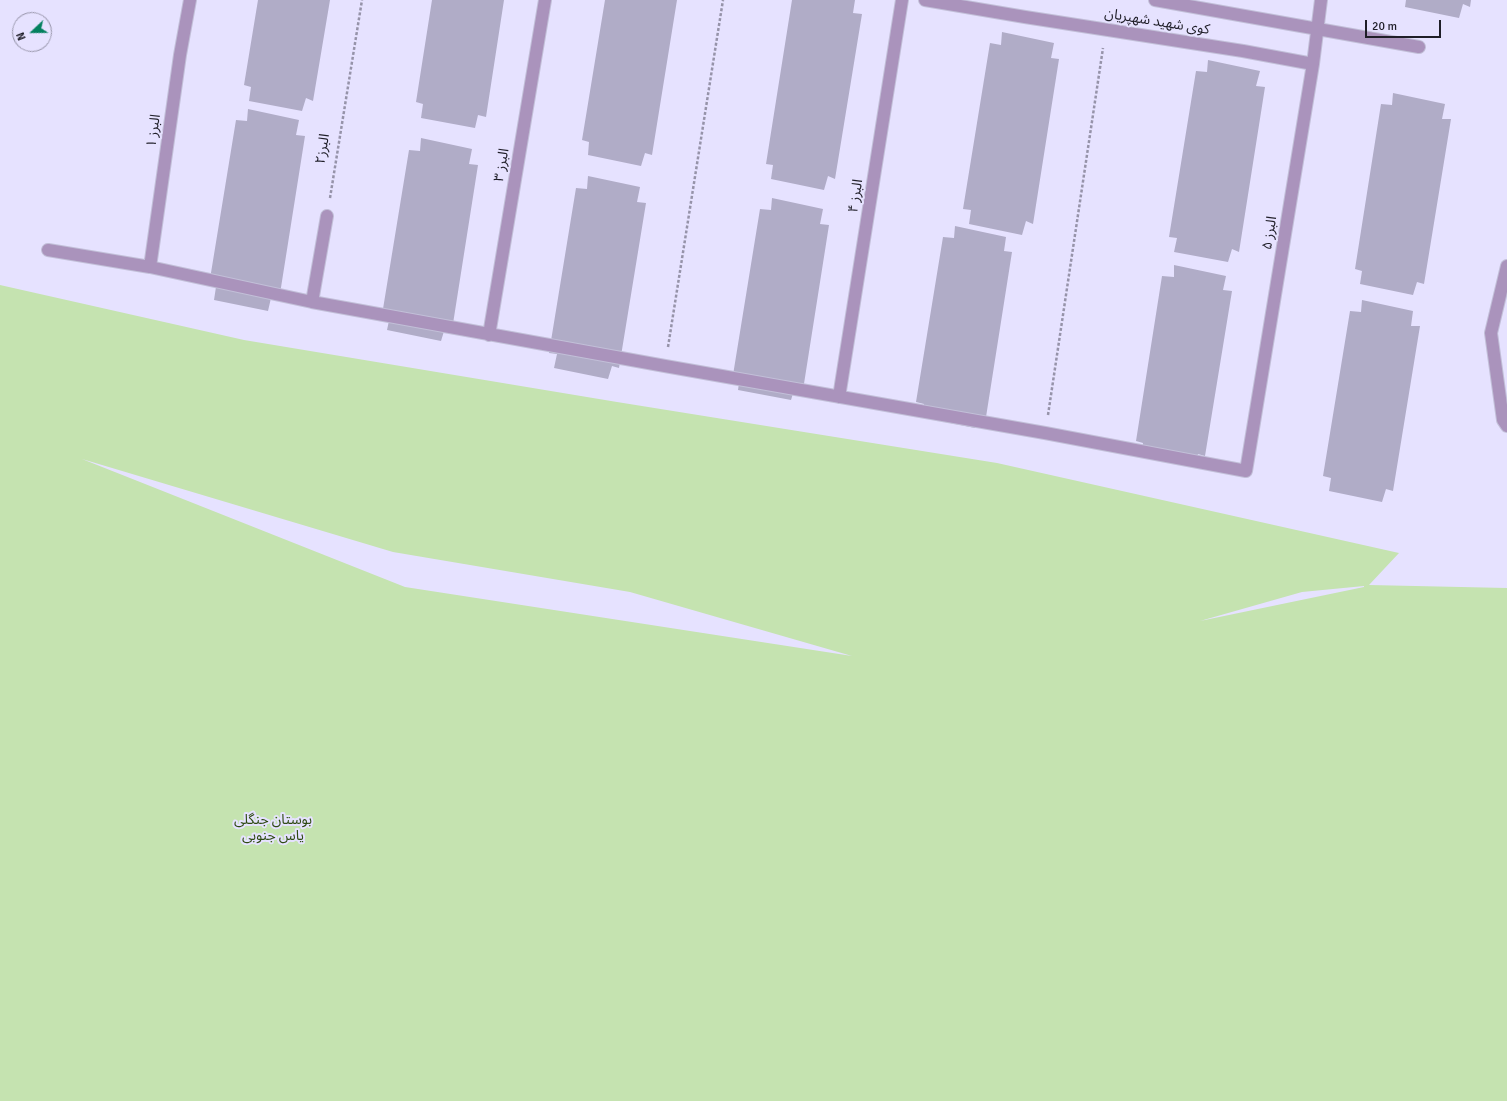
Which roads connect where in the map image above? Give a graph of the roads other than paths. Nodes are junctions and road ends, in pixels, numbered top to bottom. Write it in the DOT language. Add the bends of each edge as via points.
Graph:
graph roads {
  1 [pos="190,0"];
  2 [pos="546,0"];
  3 [pos="902,0"];
  4 [pos="925,0"];
  5 [pos="1155,0"];
  6 [pos="1321,0"];
  7 [pos="1318,29"];
  8 [pos="1419,47"];
  9 [pos="1313,64"];
  10 [pos="327,216"];
  11 [pos="48,250"];
  12 [pos="1507,266"];
  13 [pos="150,267"];
  14 [pos="312,302"];
  15 [pos="489,335"];
  16 [pos="839,397"];
  17 [pos="1507,426"];
  1 -- 13 [label="street, البرز ۱"];
  2 -- 15 [label="street, البرز ۳"];
  3 -- 16 [label="street, البرز ۴"];
  4 -- 9 [label="street, کوی شهید شهپریان"];
  5 -- 7 [label="street, کوی شهید شهپریان"];
  6 -- 7 [label="street, البرز ۵"];
  7 -- 8 [label="street, کوی شهید شهپریان"];
  7 -- 9 [label="street, البرز ۵"];
  9 -- 16 [label="street, البرز ۵" via="1246,471"];
  10 -- 14 [label="street"];
  11 -- 13 [label="street"];
  12 -- 17 [label="street" via="1492,333 1503,420"];
  13 -- 14 [label="street"];
  14 -- 15 [label="street"];
  15 -- 16 [label="street"];
}
